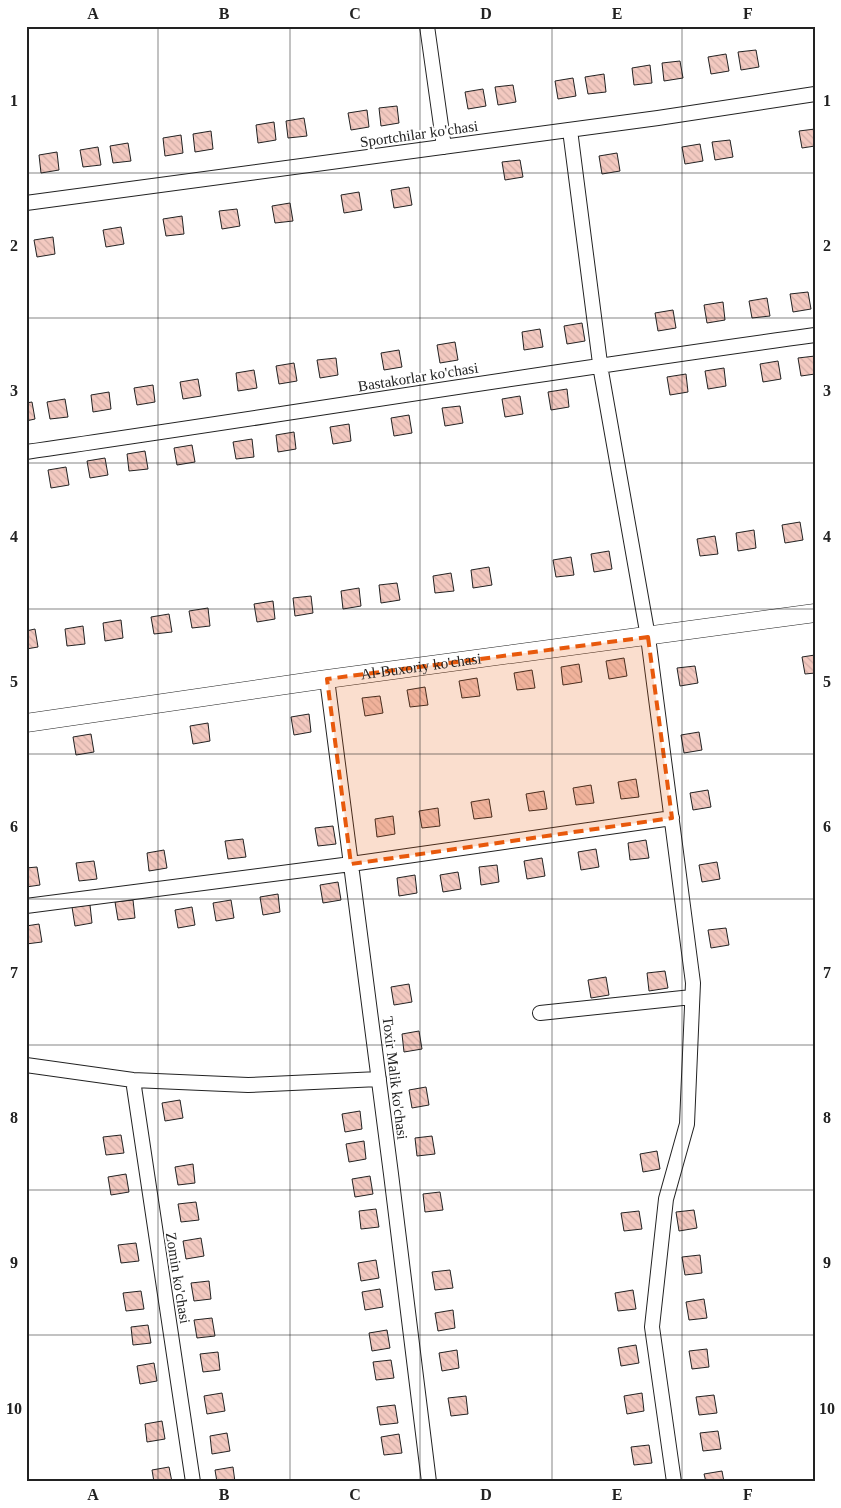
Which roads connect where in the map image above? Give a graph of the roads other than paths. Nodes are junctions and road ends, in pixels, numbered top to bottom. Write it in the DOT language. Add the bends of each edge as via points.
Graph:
graph roads {
  1 [pos="427,26"];
  2 [pos="815,94"];
  3 [pos="570,130"];
  4 [pos="444,146"];
  5 [pos="26,202"];
  6 [pos="815,335"];
  7 [pos="600,364"];
  8 [pos="26,452"];
  9 [pos="815,613"];
  10 [pos="648,637"];
  11 [pos="327,679"];
  12 [pos="26,723"];
  13 [pos="672,818"];
  14 [pos="351,864"];
  15 [pos="26,906"];
  16 [pos="692,997"];
  17 [pos="540,1012"];
  18 [pos="26,1065"];
  19 [pos="379,1079"];
  20 [pos="133,1080"];
  21 [pos="193,1482"];
  22 [pos="428,1482"];
  23 [pos="674,1482"];
  1 -- 4 [label="street"];
  2 -- 3 [label="street, Sportchilar ko'chasi"];
  3 -- 4 [label="street, Sportchilar ko'chasi"];
  3 -- 7 [label="street"];
  4 -- 5 [label="street, Sportchilar ko'chasi"];
  6 -- 7 [label="street, Bastakorlar ko'chasi"];
  7 -- 8 [label="street, Bastakorlar ko'chasi"];
  7 -- 10 [label="street"];
  9 -- 10 [label="street, Al-Buxoriy ko'chasi"];
  10 -- 11 [label="street, Al-Buxoriy ko'chasi"];
  10 -- 13 [label="street"];
  11 -- 12 [label="street, Al-Buxoriy ko'chasi"];
  11 -- 14 [label="street, Toxir Malik ko'chasi"];
  13 -- 14 [label="street"];
  13 -- 16 [label="street" via="693,982"];
  14 -- 15 [label="street"];
  14 -- 19 [label="street, Toxir Malik ko'chasi"];
  16 -- 17 [label="street"];
  16 -- 23 [label="street" via="687,1124 666,1199 652,1327"];
  18 -- 20 [label="street"];
  19 -- 20 [label="street" via="248,1085"];
  19 -- 22 [label="street, Toxir Malik ko'chasi"];
  20 -- 21 [label="street, Zomin ko'chasi"];
}
